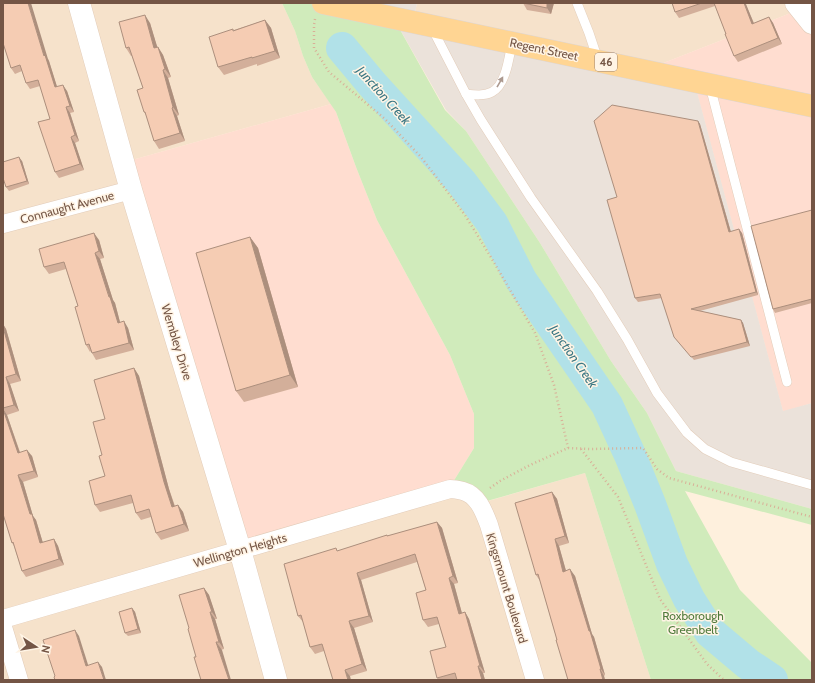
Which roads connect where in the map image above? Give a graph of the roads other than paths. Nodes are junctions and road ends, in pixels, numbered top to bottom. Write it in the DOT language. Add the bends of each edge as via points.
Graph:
graph roads {
  1 [pos="79,3"];
  2 [pos="577,3"];
  3 [pos="796,3"];
  4 [pos="319,10"];
  5 [pos="812,23"];
  6 [pos="431,25"];
  7 [pos="512,42"];
  8 [pos="598,60"];
  9 [pos="710,84"];
  10 [pos="466,94"];
  11 [pos="812,106"];
  12 [pos="131,190"];
  13 [pos="3,224"];
  14 [pos="787,382"];
  15 [pos="812,484"];
  16 [pos="475,498"];
  17 [pos="240,550"];
  18 [pos="3,619"];
  19 [pos="3,628"];
  20 [pos="19,680"];
  21 [pos="276,680"];
  22 [pos="535,680"];
  1 -- 12 [label="street, Wembley Drive"];
  2 -- 8 [label="lane"];
  3 -- 5 [label="street"];
  4 -- 6 [label="main road, Regent Street / 46"];
  6 -- 7 [label="main road, Regent Street / 46"];
  6 -- 10 [label="lane"];
  7 -- 8 [label="main road, Regent Street / 46"];
  10 -- 7 [label="lane, one-way" via="481,95 496,89 507,67"];
  8 -- 9 [label="main road, Regent Street / 46"];
  9 -- 11 [label="main road, Regent Street / 46"];
  9 -- 14 [label="lane"];
  10 -- 15 [label="lane" via="529,194 597,291 657,393 687,433 706,449 731,462"];
  12 -- 13 [label="street, Connaught Avenue"];
  12 -- 17 [label="street, Wembley Drive"];
  16 -- 17 [label="street, Wellington Heights" via="464,491 450,488"];
  16 -- 22 [label="street, Kingsmount Boulevard" via="482,507 489,525"];
  17 -- 18 [label="street, Wellington Heights"];
  17 -- 21 [label="street, Wembley Drive"];
  19 -- 20 [label="street"];
}
